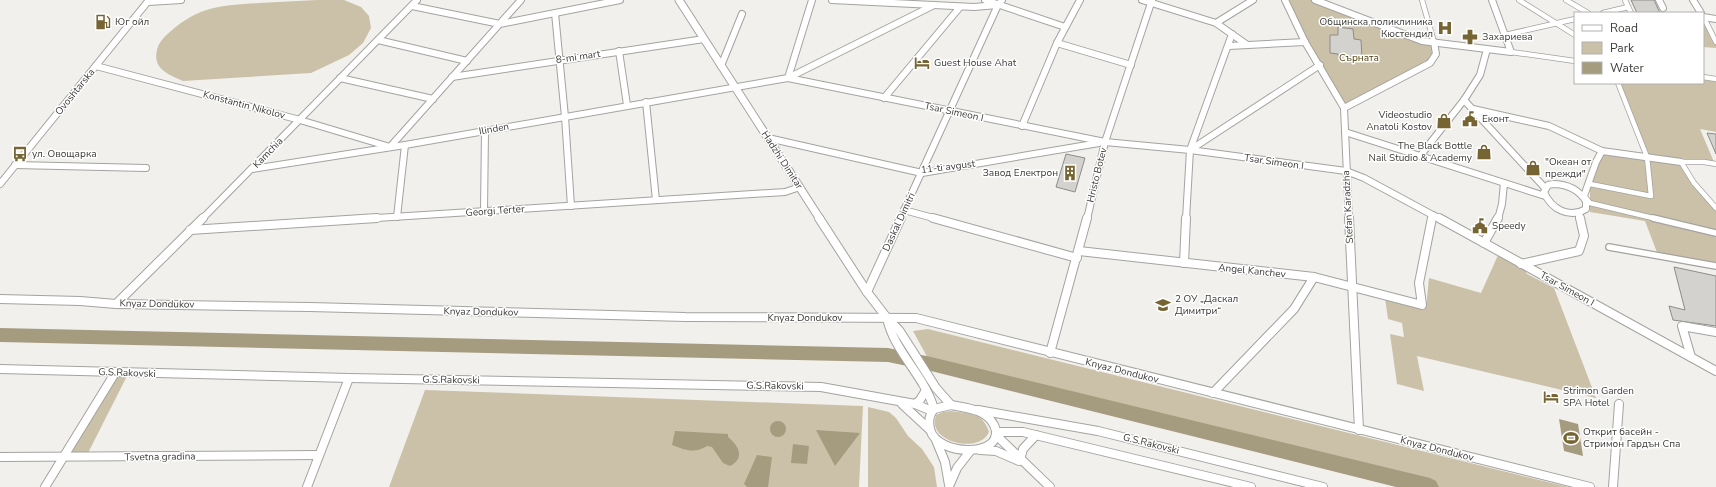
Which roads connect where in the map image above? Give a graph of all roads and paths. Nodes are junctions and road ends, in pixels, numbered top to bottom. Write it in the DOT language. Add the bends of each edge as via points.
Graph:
graph roads {
  1 [pos="181,0"];
  2 [pos="417,0"];
  3 [pos="521,0"];
  4 [pos="620,0"];
  5 [pos="679,0"];
  6 [pos="812,0"];
  7 [pos="832,0"];
  8 [pos="985,0"];
  9 [pos="1080,0"];
  10 [pos="1142,0"];
  11 [pos="1253,0"];
  12 [pos="1284,0"];
  13 [pos="1315,0"];
  14 [pos="1422,0"];
  15 [pos="1492,0"];
  16 [pos="1519,0"];
  17 [pos="1566,0"];
  18 [pos="1625,0"];
  19 [pos="1659,0"];
  20 [pos="1694,0"];
  21 [pos="149,1"];
  22 [pos="1000,2"];
  23 [pos="1152,2"];
  24 [pos="934,5"];
  25 [pos="412,6"];
  26 [pos="960,7"];
  27 [pos="1628,7"];
  28 [pos="1664,10"];
  29 [pos="1586,12"];
  30 [pos="1607,12"];
  31 [pos="1630,12"];
  32 [pos="1701,12"];
  33 [pos="555,13"];
  34 [pos="742,14"];
  35 [pos="1704,16"];
  36 [pos="1704,18"];
  37 [pos="1574,19"];
  38 [pos="1716,20"];
  39 [pos="1216,23"];
  40 [pos="500,24"];
  41 [pos="1556,24"];
  42 [pos="1065,27"];
  43 [pos="1232,34"];
  44 [pos="1574,34"];
  45 [pos="1505,35"];
  46 [pos="704,38"];
  47 [pos="378,40"];
  48 [pos="1305,42"];
  49 [pos="1434,42"];
  50 [pos="1716,42"];
  51 [pos="1057,43"];
  52 [pos="1246,44"];
  53 [pos="1229,46"];
  54 [pos="1487,49"];
  55 [pos="619,51"];
  56 [pos="1512,52"];
  57 [pos="561,60"];
  58 [pos="467,61"];
  59 [pos="1574,61"];
  60 [pos="1131,64"];
  61 [pos="1320,65"];
  62 [pos="96,66"];
  63 [pos="721,66"];
  64 [pos="452,77"];
  65 [pos="1704,77"];
  66 [pos="340,78"];
  67 [pos="788,78"];
  68 [pos="1716,79"];
  69 [pos="1618,84"];
  70 [pos="735,87"];
  71 [pos="884,98"];
  72 [pos="433,99"];
  73 [pos="1464,100"];
  74 [pos="646,102"];
  75 [pos="627,105"];
  76 [pos="1344,108"];
  77 [pos="1473,109"];
  78 [pos="949,111"];
  79 [pos="566,117"];
  80 [pos="300,120"];
  81 [pos="1022,126"];
  82 [pos="485,130"];
  83 [pos="1345,132"];
  84 [pos="768,138"];
  85 [pos="1105,142"];
  86 [pos="405,145"];
  87 [pos="390,147"];
  88 [pos="1190,150"];
  89 [pos="1602,151"];
  90 [pos="1420,156"];
  91 [pos="1647,157"];
  92 [pos="1681,162"];
  93 [pos="1716,164"];
  94 [pos="15,165"];
  95 [pos="146,168"];
  96 [pos="252,169"];
  97 [pos="1346,171"];
  98 [pos="922,173"];
  99 [pos="1504,183"];
  100 [pos="0,184"];
  101 [pos="1590,184"];
  102 [pos="800,187"];
  103 [pos="1545,188"];
  104 [pos="1545,196"];
  105 [pos="1584,196"];
  106 [pos="656,200"];
  107 [pos="571,206"];
  108 [pos="1716,208"];
  109 [pos="904,210"];
  110 [pos="484,211"];
  111 [pos="1578,213"];
  112 [pos="1433,215"];
  113 [pos="397,217"];
  114 [pos="190,230"];
  115 [pos="1716,233"];
  116 [pos="1484,243"];
  117 [pos="1609,247"];
  118 [pos="1078,255"];
  119 [pos="1184,263"];
  120 [pos="1521,264"];
  121 [pos="1716,266"];
  122 [pos="1314,277"];
  123 [pos="1353,286"];
  124 [pos="868,292"];
  125 [pos="0,299"];
  126 [pos="116,304"];
  127 [pos="887,318"];
  128 [pos="1716,332"];
  129 [pos="1050,353"];
  130 [pos="1691,357"];
  131 [pos="0,369"];
  132 [pos="1716,371"];
  133 [pos="115,373"];
  134 [pos="349,378"];
  135 [pos="926,390"];
  136 [pos="1213,393"];
  137 [pos="900,402"];
  138 [pos="915,404"];
  139 [pos="1619,404"];
  140 [pos="951,405"];
  141 [pos="933,410"];
  142 [pos="978,410"];
  143 [pos="929,429"];
  144 [pos="1359,430"];
  145 [pos="996,434"];
  146 [pos="1036,435"];
  147 [pos="936,440"];
  148 [pos="975,450"];
  149 [pos="319,455"];
  150 [pos="0,457"];
  151 [pos="62,458"];
  152 [pos="1023,462"];
  153 [pos="949,486"];
  154 [pos="45,487"];
  155 [pos="307,487"];
  156 [pos="1050,487"];
  157 [pos="1251,487"];
  158 [pos="1323,487"];
  159 [pos="1590,487"];
  160 [pos="1613,487"];
  1 -- 21 [label="street"];
  2 -- 25 [label="street, Kamchia"];
  3 -- 40 [label="street"];
  4 -- 33 [label="street"];
  5 -- 46 [label="street, Hadzhi Dimitar"];
  6 -- 67 [label="street"];
  7 -- 24 [label="street"];
  8 -- 22 [label="street"];
  9 -- 42 [label="street"];
  10 -- 23 [label="street"];
  11 -- 39 [label="street"];
  12 -- 48 [label="street, Stefan Karadzha"];
  13 -- 49 [label="street" via="1422,41"];
  14 -- 49 [label="street"];
  15 -- 45 [label="street"];
  16 -- 41 [label="street"];
  17 -- 29 [label="street"];
  18 -- 27 [label="street"];
  19 -- 28 [label="street"];
  20 -- 32 [label="street"];
  21 -- 62 [label="street, Ovoshtarska"];
  22 -- 26 [label="street" via="974,8"];
  22 -- 42 [label="street"];
  22 -- 78 [label="street, Daskal Dimitri"];
  23 -- 39 [label="street"];
  23 -- 60 [label="street, Hristo Botev"];
  24 -- 26 [label="street"];
  24 -- 67 [label="street"];
  25 -- 40 [label="street"];
  25 -- 47 [label="street, Kamchia"];
  26 -- 71 [label="street"];
  27 -- 30 [label="street"];
  27 -- 31 [label="street"];
  33 -- 40 [label="street"];
  33 -- 57 [label="street"];
  34 -- 63 [label="street"];
  35 -- 38 [label="street"];
  36 -- 50 [label="street"];
  37 -- 41 [label="street"];
  39 -- 43 [label="street"];
  40 -- 58 [label="street"];
  41 -- 44 [label="street"];
  41 -- 45 [label="street"];
  42 -- 51 [label="street"];
  43 -- 52 [label="street"];
  43 -- 53 [label="street"];
  45 -- 56 [label="street"];
  46 -- 55 [label="street, 8-mi mart"];
  46 -- 63 [label="street, Hadzhi Dimitar"];
  47 -- 58 [label="street"];
  47 -- 66 [label="street, Kamchia"];
  48 -- 52 [label="street"];
  48 -- 61 [label="street, Stefan Karadzha"];
  49 -- 54 [label="street"];
  49 -- 76 [label="street" via="1437,52 1435,59 1430,63"];
  51 -- 60 [label="street"];
  51 -- 81 [label="street"];
  52 -- 53 [label="street"];
  53 -- 88 [label="street"];
  54 -- 56 [label="street"];
  54 -- 73 [label="street" via="1480,76"];
  55 -- 57 [label="street, 8-mi mart"];
  55 -- 75 [label="street"];
  56 -- 59 [label="street"];
  57 -- 64 [label="street, 8-mi mart"];
  57 -- 79 [label="street"];
  58 -- 64 [label="street"];
  60 -- 85 [label="street, Hristo Botev"];
  61 -- 76 [label="street, Stefan Karadzha"];
  61 -- 88 [label="street"];
  62 -- 80 [label="street, Konstantin Nikolov"];
  62 -- 94 [label="street, Ovoshtarska"];
  63 -- 70 [label="street, Hadzhi Dimitar"];
  64 -- 72 [label="street"];
  65 -- 68 [label="street"];
  66 -- 72 [label="street"];
  66 -- 80 [label="street, Kamchia"];
  67 -- 70 [label="street, Ilinden"];
  67 -- 71 [label="street, Tsar Simeon I"];
  69 -- 91 [label="street"];
  70 -- 74 [label="street, Ilinden"];
  70 -- 84 [label="street, Hadzhi Dimitar"];
  71 -- 78 [label="street, Tsar Simeon I"];
  72 -- 87 [label="street"];
  73 -- 77 [label="street"];
  73 -- 90 [label="street"];
  74 -- 75 [label="street, Ilinden"];
  74 -- 106 [label="street"];
  75 -- 79 [label="street, Ilinden"];
  76 -- 83 [label="street, Stefan Karadzha"];
  77 -- 89 [label="street" via="1549,126"];
  77 -- 103 [label="street"];
  78 -- 81 [label="street, Tsar Simeon I"];
  78 -- 98 [label="street, Daskal Dimitri"];
  79 -- 82 [label="street, Ilinden"];
  79 -- 107 [label="street"];
  80 -- 87 [label="street, Konstantin Nikolov"];
  80 -- 96 [label="street, Kamchia"];
  81 -- 85 [label="street, Tsar Simeon I"];
  82 -- 86 [label="street, Ilinden"];
  82 -- 110 [label="street"];
  83 -- 90 [label="street"];
  83 -- 97 [label="street, Stefan Karadzha"];
  84 -- 98 [label="street, 11-ti avgust"];
  84 -- 102 [label="street, Hadzhi Dimitar"];
  85 -- 88 [label="street, Tsar Simeon I"];
  85 -- 98 [label="street, 11-ti avgust"];
  85 -- 118 [label="street, Hristo Botev"];
  86 -- 87 [label="street, Ilinden"];
  86 -- 113 [label="street"];
  87 -- 96 [label="street, Ilinden"];
  88 -- 97 [label="street, Tsar Simeon I"];
  88 -- 119 [label="street"];
  89 -- 91 [label="street"];
  89 -- 101 [label="street" via="1594,161"];
  90 -- 99 [label="street"];
  91 -- 92 [label="street"];
  91 -- 101 [label="street" via="1651,196"];
  92 -- 93 [label="street"];
  92 -- 108 [label="street" via="1694,184"];
  94 -- 95 [label="street"];
  94 -- 100 [label="street, Ovoshtarska"];
  96 -- 114 [label="street, Kamchia"];
  97 -- 112 [label="street, Tsar Simeon I"];
  97 -- 123 [label="street, Stefan Karadzha"];
  98 -- 109 [label="street, Daskal Dimitri"];
  99 -- 104 [label="street"];
  99 -- 116 [label="street" via="1497,222"];
  101 -- 105 [label="street"];
  102 -- 106 [label="street, Georgi Terter" via="784,192"];
  102 -- 124 [label="street, Hadzhi Dimitar"];
  103 -- 104 [label="street"];
  103 -- 105 [label="street" via="1559,184 1572,188"];
  104 -- 111 [label="street" via="1558,209"];
  105 -- 111 [label="street" via="1588,205"];
  105 -- 115 [label="street" via="1590,203"];
  106 -- 107 [label="street, Georgi Terter"];
  107 -- 110 [label="street, Georgi Terter"];
  109 -- 118 [label="street, Angel Kanchev"];
  109 -- 124 [label="street, Daskal Dimitri"];
  110 -- 113 [label="street, Georgi Terter"];
  111 -- 120 [label="street" via="1584,230 1584,242 1579,251"];
  112 -- 116 [label="street, Tsar Simeon I"];
  112 -- 123 [label="street, Angel Kanchev" via="1419,283 1422,305"];
  113 -- 114 [label="street, Georgi Terter"];
  114 -- 126 [label="street, Kamchia"];
  116 -- 120 [label="street, Tsar Simeon I"];
  117 -- 121 [label="street"];
  118 -- 119 [label="street, Angel Kanchev"];
  118 -- 129 [label="street, Hristo Botev"];
  119 -- 122 [label="street, Angel Kanchev"];
  120 -- 130 [label="street, Tsar Simeon I"];
  122 -- 123 [label="street, Angel Kanchev"];
  122 -- 136 [label="street" via="1294,309"];
  123 -- 144 [label="street, Stefan Karadzha"];
  124 -- 127 [label="street, Hadzhi Dimitar"];
  125 -- 126 [label="street, Knyaz Dondukov"];
  126 -- 127 [label="street, Knyaz Dondukov" via="685,317"];
  127 -- 129 [label="street, Knyaz Dondukov" via="916,318"];
  127 -- 135 [label="street, Hadzhi Dimitar" via="890,332"];
  127 -- 140 [label="street, Hadzhi Dimitar" via="899,330 936,388"];
  128 -- 130 [label="street" via="1682,326"];
  129 -- 136 [label="street, Knyaz Dondukov"];
  130 -- 132 [label="street, Tsar Simeon I"];
  131 -- 133 [label="street, G.S.Rakovski"];
  133 -- 134 [label="street, G.S.Rakovski"];
  133 -- 151 [label="street"];
  134 -- 137 [label="street, G.S.Rakovski" via="821,387"];
  134 -- 149 [label="street"];
  135 -- 138 [label="street"];
  135 -- 141 [label="street, Hadzhi Dimitar" via="934,402"];
  136 -- 144 [label="street, Knyaz Dondukov"];
  137 -- 138 [label="street, G.S.Rakovski"];
  137 -- 143 [label="street"];
  138 -- 141 [label="street, G.S.Rakovski"];
  139 -- 160 [label="street"];
  140 -- 141 [label="street"];
  140 -- 142 [label="street"];
  141 -- 143 [label="street" via="928,422"];
  142 -- 145 [label="street" via="991,419"];
  142 -- 158 [label="street, G.S.Rakovski" via="1098,431"];
  143 -- 147 [label="street"];
  144 -- 159 [label="street, Knyaz Dondukov"];
  145 -- 146 [label="street, G.S.Rakovski" via="1023,432"];
  145 -- 148 [label="street" via="991,442"];
  145 -- 152 [label="street"];
  146 -- 152 [label="street" via="1023,449"];
  146 -- 157 [label="street, G.S.Rakovski"];
  147 -- 148 [label="street" via="954,448"];
  147 -- 153 [label="street" via="948,470"];
  148 -- 152 [label="street" via="990,449"];
  148 -- 153 [label="street" via="957,468"];
  149 -- 151 [label="street, Tsvetna gradina"];
  149 -- 155 [label="street"];
  150 -- 151 [label="street, Tsvetna gradina"];
  151 -- 154 [label="street"];
  152 -- 156 [label="street"];
}
